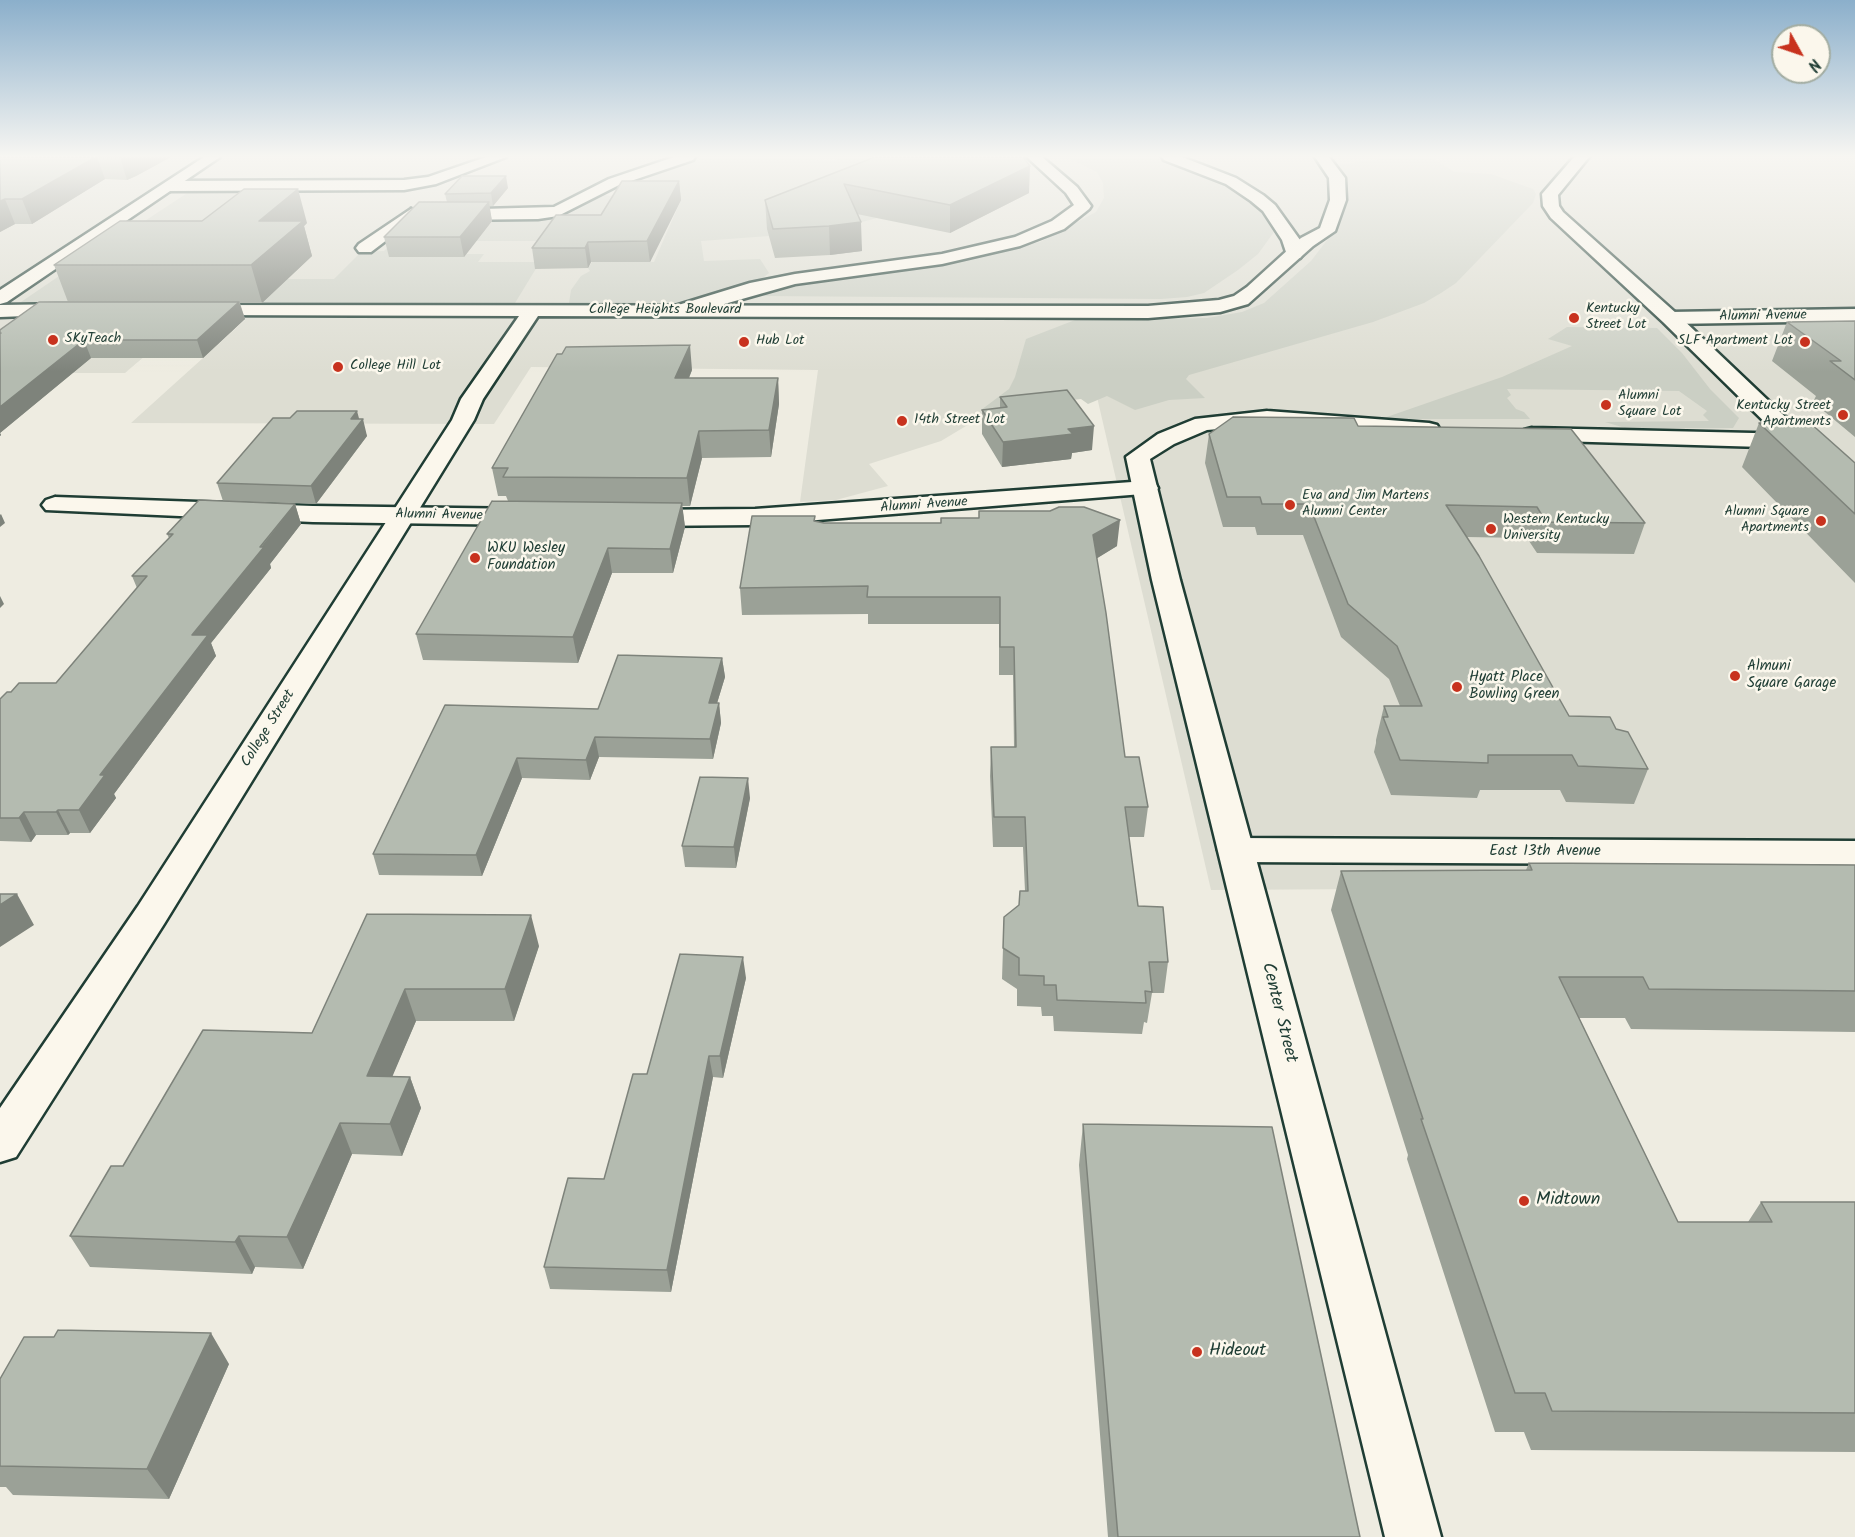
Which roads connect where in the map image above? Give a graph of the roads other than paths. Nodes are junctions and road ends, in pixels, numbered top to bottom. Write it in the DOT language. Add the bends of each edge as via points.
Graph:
graph roads {
  1 [pos="105,229"];
  2 [pos="398,229"];
  3 [pos="1049,229"];
  4 [pos="1284,229"];
  5 [pos="1307,229"];
  6 [pos="1328,229"];
  7 [pos="1572,229"];
  8 [pos="366,248"];
  9 [pos="1301,248"];
  10 [pos="0,298"];
  11 [pos="92,310"];
  12 [pos="175,310"];
  13 [pos="682,310"];
  14 [pos="0,311"];
  15 [pos="532,311"];
  16 [pos="1855,315"];
  17 [pos="1670,318"];
  18 [pos="1450,432"];
  19 [pos="1506,435"];
  20 [pos="1797,441"];
  21 [pos="1146,488"];
  22 [pos="1855,497"];
  23 [pos="55,505"];
  24 [pos="402,515"];
  25 [pos="547,517"];
  26 [pos="618,518"];
  27 [pos="1236,850"];
  28 [pos="1855,853"];
  29 [pos="0,1144"];
  30 [pos="1413,1537"];
  1 -- 10 [label="street"];
  2 -- 8 [label="street"];
  3 -- 13 [label="street" via="1020,241 942,259 795,279"];
  4 -- 9 [label="street"];
  5 -- 9 [label="street"];
  6 -- 9 [label="street, College Heights Boulevard"];
  7 -- 17 [label="street"];
  9 -- 13 [label="street, College Heights Boulevard" via="1241,300 1183,311"];
  11 -- 14 [label="street"];
  12 -- 15 [label="street, College Heights Boulevard"];
  13 -- 15 [label="street, College Heights Boulevard"];
  15 -- 24 [label="street, College Street" via="472,399 463,420"];
  16 -- 17 [label="street, Alumni Avenue"];
  17 -- 20 [label="street"];
  18 -- 21 [label="street, Center Street" via="1267,418 1203,424 1166,439 1138,457"];
  19 -- 20 [label="street"];
  20 -- 22 [label="street"];
  21 -- 26 [label="street, Alumni Avenue" via="755,517"];
  21 -- 27 [label="street, Center Street"];
  23 -- 24 [label="street, Alumni Avenue"];
  24 -- 25 [label="street, Alumni Avenue"];
  24 -- 29 [label="street, College Street" via="151,915"];
  27 -- 28 [label="street, East 13th Avenue"];
  27 -- 30 [label="street, Center Street"];
}
